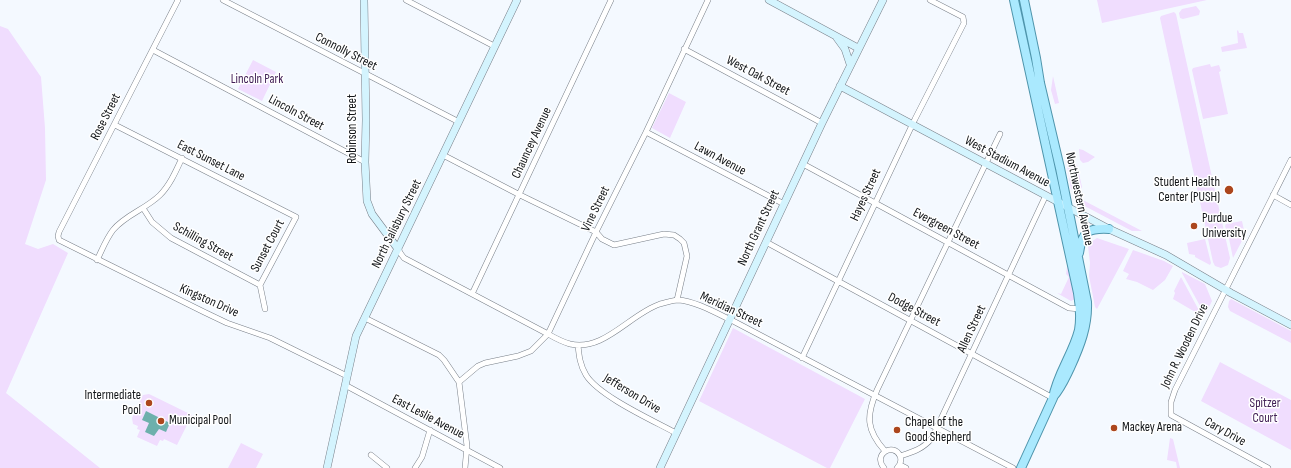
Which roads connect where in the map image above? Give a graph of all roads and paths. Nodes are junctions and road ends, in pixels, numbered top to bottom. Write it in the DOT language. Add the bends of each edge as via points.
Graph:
graph roads {
  1 [pos="178,0"];
  2 [pos="223,0"];
  3 [pos="364,0"];
  4 [pos="406,0"];
  5 [pos="516,0"];
  6 [pos="612,0"];
  7 [pos="708,0"];
  8 [pos="769,0"];
  9 [pos="883,0"];
  10 [pos="930,0"];
  11 [pos="1014,0"];
  12 [pos="1024,0"];
  13 [pos="836,36"];
  14 [pos="494,46"];
  15 [pos="858,48"];
  16 [pos="153,50"];
  17 [pos="684,50"];
  18 [pos="850,64"];
  19 [pos="365,74"];
  20 [pos="840,86"];
  21 [pos="459,122"];
  22 [pos="822,123"];
  23 [pos="115,124"];
  24 [pos="912,124"];
  25 [pos="646,132"];
  26 [pos="1000,134"];
  27 [pos="443,155"];
  28 [pos="182,158"];
  29 [pos="1291,160"];
  30 [pos="365,162"];
  31 [pos="802,164"];
  32 [pos="985,164"];
  33 [pos="520,195"];
  34 [pos="1273,195"];
  35 [pos="1046,196"];
  36 [pos="1057,201"];
  37 [pos="784,204"];
  38 [pos="874,204"];
  39 [pos="1291,205"];
  40 [pos="1067,207"];
  41 [pos="143,208"];
  42 [pos="296,217"];
  43 [pos="1109,229"];
  44 [pos="596,232"];
  45 [pos="766,242"];
  46 [pos="948,242"];
  47 [pos="62,243"];
  48 [pos="398,249"];
  49 [pos="1078,256"];
  50 [pos="97,260"];
  51 [pos="1009,275"];
  52 [pos="838,281"];
  53 [pos="260,285"];
  54 [pos="1226,289"];
  55 [pos="472,294"];
  56 [pos="677,300"];
  57 [pos="265,309"];
  58 [pos="1080,309"];
  59 [pos="365,318"];
  60 [pos="729,319"];
  61 [pos="911,321"];
  62 [pos="1291,325"];
  63 [pos="548,334"];
  64 [pos="578,345"];
  65 [pos="972,354"];
  66 [pos="802,358"];
  67 [pos="347,376"];
  68 [pos="459,382"];
  69 [pos="345,384"];
  70 [pos="875,395"];
  71 [pos="1053,398"];
  72 [pos="1171,415"];
  73 [pos="937,428"];
  74 [pos="430,430"];
  75 [pos="676,433"];
  76 [pos="467,450"];
  77 [pos="885,452"];
  78 [pos="371,455"];
  79 [pos="900,456"];
  80 [pos="898,466"];
  81 [pos="327,468"];
  82 [pos="387,468"];
  83 [pos="415,468"];
  84 [pos="465,468"];
  85 [pos="500,468"];
  86 [pos="660,468"];
  87 [pos="884,468"];
  88 [pos="906,468"];
  89 [pos="1013,468"];
  90 [pos="1021,468"];
  91 [pos="1268,468"];
  1 -- 16 [label="street, Rose Street"];
  2 -- 19 [label="street, Connolly Street"];
  3 -- 19 [label="street, Robinson Street"];
  4 -- 14 [label="street"];
  5 -- 14 [label="street, North Salisbury Street"];
  6 -- 33 [label="street, Chauncey Avenue"];
  7 -- 17 [label="street, Vine Street"];
  8 -- 13 [label="street"];
  9 -- 15 [label="street, North Grant Street"];
  10 -- 24 [label="street, Hayes Street" via="963,17 964,21"];
  11 -- 36 [label="main road, Northwestern Avenue"];
  12 -- 40 [label="main road, Northwestern Avenue"];
  13 -- 15 [label="street"];
  13 -- 18 [label="street" via="845,49"];
  14 -- 21 [label="street, North Salisbury Street"];
  15 -- 18 [label="street, North Grant Street"];
  16 -- 23 [label="street, Rose Street"];
  16 -- 30 [label="street, Lincoln Street"];
  17 -- 22 [label="street, West Oak Street"];
  17 -- 25 [label="street, Vine Street"];
  18 -- 20 [label="street, North Grant Street"];
  19 -- 21 [label="street, Connolly Street"];
  19 -- 30 [label="street, Robinson Street"];
  20 -- 22 [label="street, North Grant Street"];
  20 -- 24 [label="street, West Stadium Avenue"];
  21 -- 27 [label="street, North Salisbury Street"];
  22 -- 31 [label="street, North Grant Street"];
  23 -- 28 [label="street, East Sunset Lane"];
  23 -- 47 [label="street, Rose Street" via="59,232 58,240"];
  24 -- 32 [label="street, West Stadium Avenue"];
  24 -- 38 [label="street, Hayes Street"];
  25 -- 37 [label="street, Lawn Avenue"];
  25 -- 44 [label="street, Vine Street"];
  26 -- 32 [label="street"];
  27 -- 33 [label="street"];
  27 -- 48 [label="street, North Salisbury Street"];
  28 -- 41 [label="street" via="166,188"];
  28 -- 42 [label="street, East Sunset Lane"];
  29 -- 34 [label="street, John R. Wooden Drive"];
  30 -- 48 [label="street, Robinson Street" via="368,206"];
  31 -- 37 [label="street, North Grant Street"];
  31 -- 38 [label="street, Evergreen Street"];
  32 -- 35 [label="street, West Stadium Avenue"];
  32 -- 46 [label="street"];
  33 -- 44 [label="street"];
  33 -- 55 [label="street, Chauncey Avenue"];
  34 -- 39 [label="street"];
  34 -- 54 [label="street, John R. Wooden Drive"];
  35 -- 36 [label="street, West Stadium Avenue"];
  35 -- 51 [label="street, Allen Street"];
  36 -- 40 [label="street, West Stadium Avenue"];
  36 -- 58 [label="main road, Northwestern Avenue"];
  37 -- 45 [label="street, North Grant Street"];
  38 -- 46 [label="street, Evergreen Street"];
  38 -- 52 [label="street, Hayes Street"];
  40 -- 43 [label="street, West Stadium Avenue"];
  40 -- 49 [label="main road, Northwestern Avenue"];
  41 -- 50 [label="street" via="114,229"];
  41 -- 53 [label="street, Schilling Street" via="152,222 171,238"];
  42 -- 53 [label="street, Sunset Court"];
  43 -- 49 [label="main road" via="1097,228 1086,233"];
  43 -- 54 [label="street, West Stadium Avenue" via="1166,255"];
  44 -- 56 [label="street" via="602,239 614,245 664,234 680,239 684,243 686,256"];
  44 -- 63 [label="street, Vine Street"];
  45 -- 52 [label="street, Dodge Street"];
  45 -- 60 [label="street, North Grant Street"];
  46 -- 51 [label="street, Evergreen Street"];
  46 -- 61 [label="street"];
  47 -- 50 [label="street, Kingston Drive"];
  48 -- 55 [label="street, Meridian Street" via="404,258"];
  48 -- 59 [label="street, North Salisbury Street"];
  49 -- 71 [label="main road, Northwestern Avenue" via="1086,293 1086,321 1079,349"];
  50 -- 67 [label="street, Kingston Drive" via="204,312 270,338"];
  51 -- 58 [label="street, Evergreen Street" via="1069,308"];
  51 -- 65 [label="street, Allen Street"];
  52 -- 61 [label="street, Dodge Street"];
  52 -- 66 [label="street, Hayes Street"];
  53 -- 57 [label="street, Sunset Court"];
  54 -- 62 [label="street, West Stadium Avenue"];
  54 -- 72 [label="street, John R. Wooden Drive" via="1175,390 1171,402"];
  55 -- 63 [label="street, Meridian Street"];
  56 -- 60 [label="street, Meridian Street" via="695,304"];
  56 -- 64 [label="street, Meridian Street" via="651,307 601,340"];
  58 -- 71 [label="main road, Northwestern Avenue" via="1077,337 1055,386"];
  59 -- 67 [label="street, North Salisbury Street" via="356,336"];
  59 -- 68 [label="street" via="439,355"];
  60 -- 66 [label="street, Meridian Street"];
  60 -- 75 [label="street, North Grant Street"];
  61 -- 65 [label="street, Dodge Street"];
  61 -- 70 [label="street"];
  63 -- 64 [label="street, Meridian Street"];
  63 -- 68 [label="street, Vine Street" via="531,351 478,366"];
  64 -- 75 [label="street, Jefferson Drive" via="582,367 592,383 607,395"];
  65 -- 71 [label="street, Dodge Street"];
  65 -- 73 [label="street, Allen Street"];
  66 -- 70 [label="street, Meridian Street"];
  67 -- 69 [label="street, North Salisbury Street"];
  68 -- 76 [label="street"];
  69 -- 74 [label="street, East Leslie Avenue"];
  69 -- 81 [label="street, North Salisbury Street"];
  70 -- 73 [label="street, Meridian Street"];
  70 -- 77 [label="street" via="870,410 870,426 876,442"];
  71 -- 90 [label="main road, Northwestern Avenue"];
  72 -- 91 [label="street, Cary Drive"];
  73 -- 79 [label="street, Allen Street" via="926,445"];
  73 -- 89 [label="street, Meridian Street"];
  74 -- 76 [label="street, East Leslie Avenue"];
  74 -- 83 [label="street" via="422,457"];
  75 -- 86 [label="street, North Grant Street"];
  76 -- 84 [label="street"];
  76 -- 85 [label="street, East Leslie Avenue"];
  77 -- 79 [label="street" via="894,450"];
  77 -- 87 [label="street" via="880,460"];
  78 -- 82 [label="street"];
  79 -- 80 [label="street"];
  80 -- 88 [label="street"];
}
